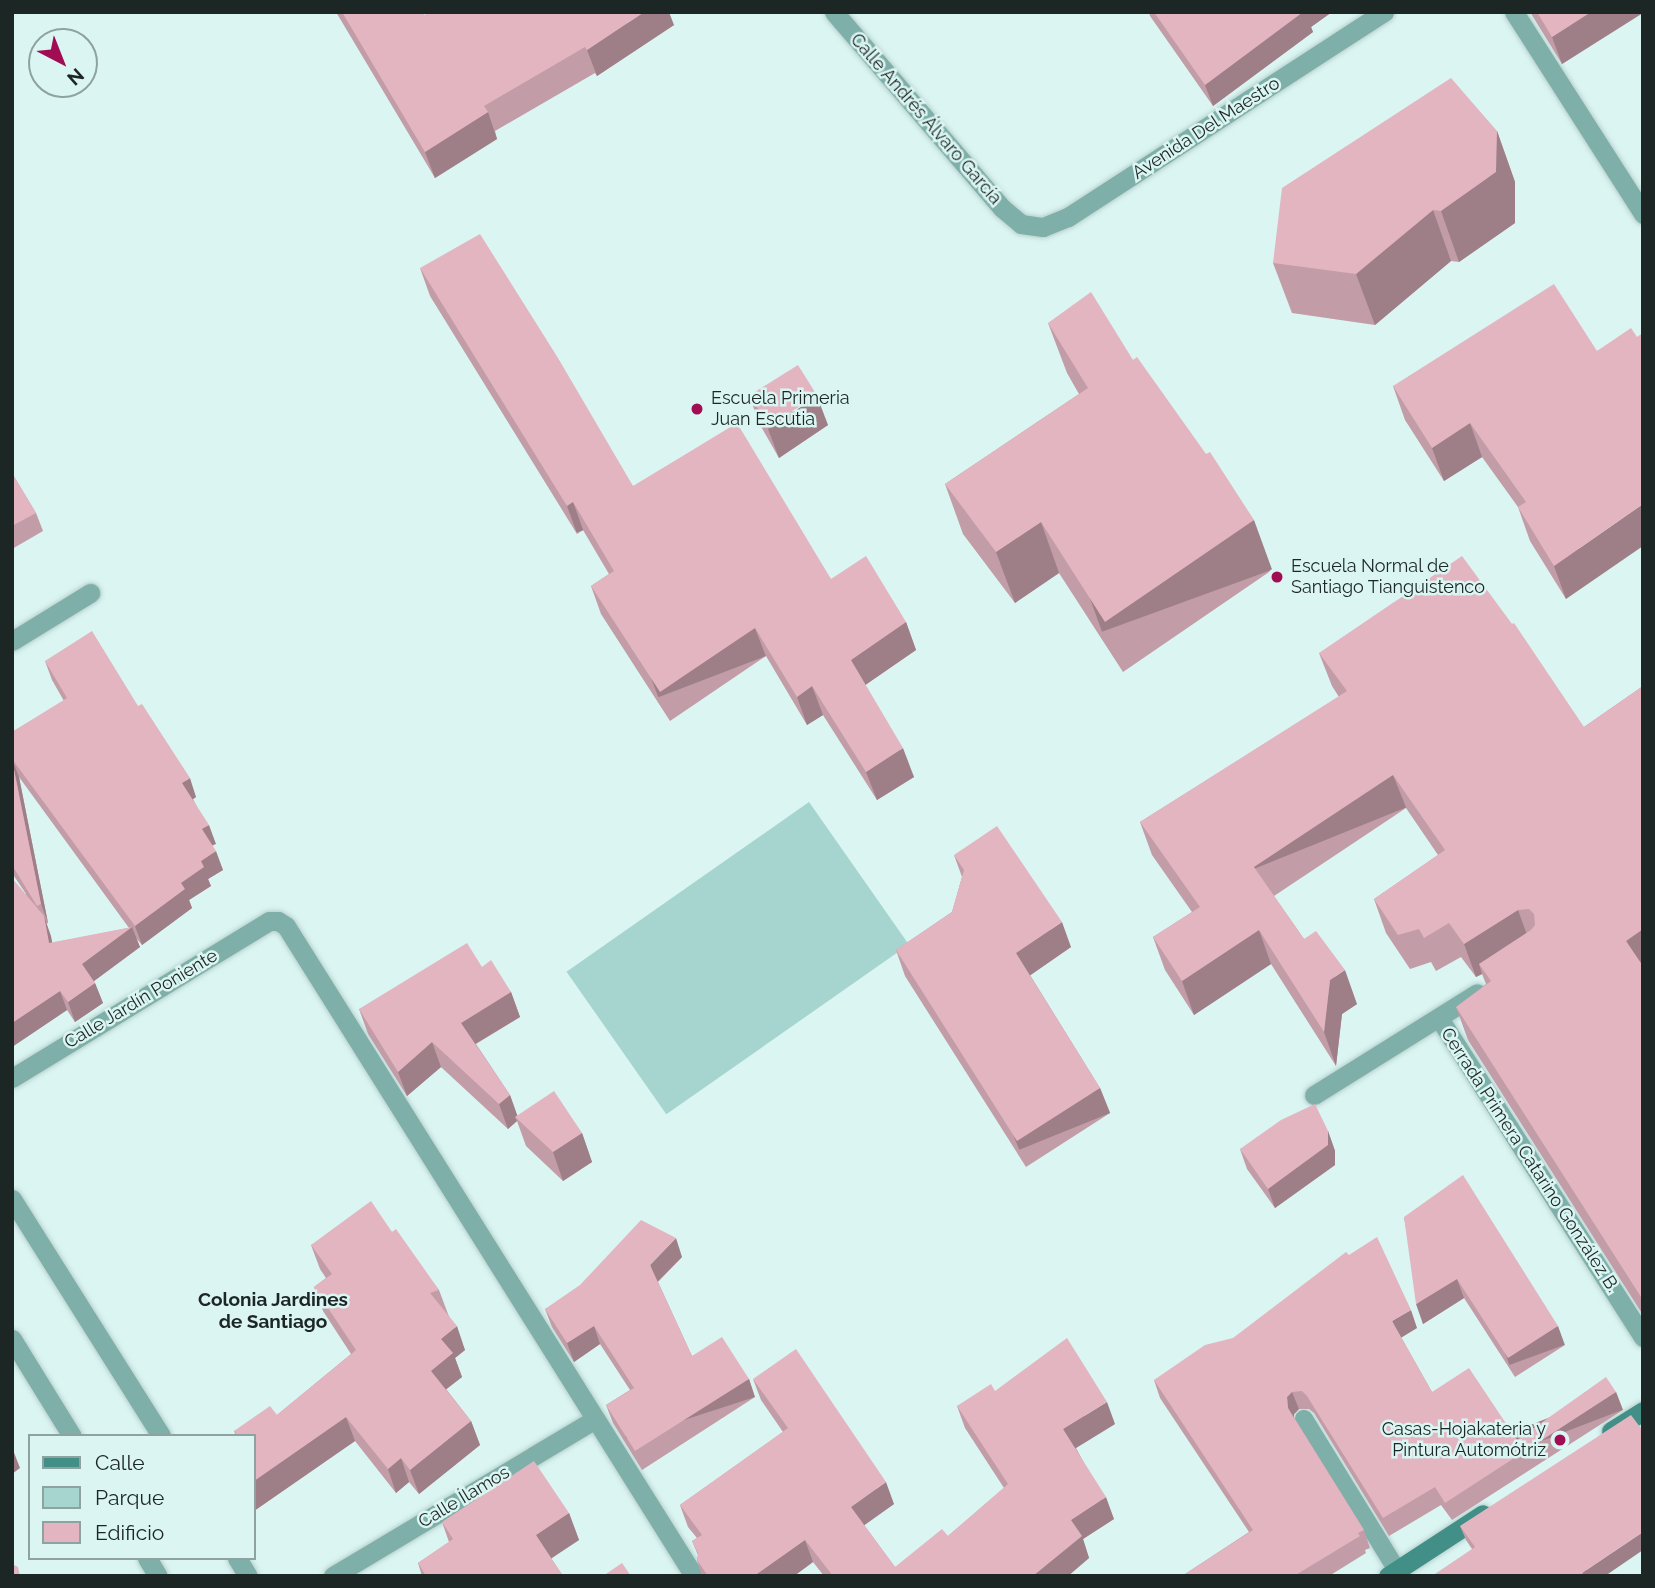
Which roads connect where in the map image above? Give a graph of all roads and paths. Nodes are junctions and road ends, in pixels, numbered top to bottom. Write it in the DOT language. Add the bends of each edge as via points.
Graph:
graph roads {
  1 [pos="834,12"];
  2 [pos="1384,12"];
  3 [pos="1514,12"];
  4 [pos="1643,215"];
  5 [pos="1021,224"];
  6 [pos="90,593"];
  7 [pos="12,641"];
  8 [pos="1493,982"];
  9 [pos="1439,1018"];
  10 [pos="12,1077"];
  11 [pos="1314,1095"];
  12 [pos="12,1199"];
  13 [pos="1643,1337"];
  14 [pos="12,1339"];
  15 [pos="1643,1411"];
  16 [pos="595,1419"];
  17 [pos="1304,1419"];
  18 [pos="71,1434"];
  19 [pos="159,1434"];
  20 [pos="1593,1443"];
  21 [pos="1500,1503"];
  22 [pos="148,1560"];
  23 [pos="238,1560"];
  24 [pos="1392,1573"];
  25 [pos="158,1576"];
  26 [pos="248,1576"];
  27 [pos="332,1576"];
  28 [pos="694,1576"];
  1 -- 5 [label="street, Calle Andrés Álvaro García" via="1002,208"];
  2 -- 5 [label="street, Avenida Del Maestro" via="1068,217 1043,227"];
  3 -- 4 [label="street"];
  6 -- 7 [label="street"];
  8 -- 9 [label="street"];
  9 -- 11 [label="street"];
  9 -- 13 [label="street, Cerrada Primera Catarino González B."];
  10 -- 16 [label="street, Calle Jardín Poniente" via="269,921 278,921 286,926"];
  12 -- 19 [label="street"];
  14 -- 18 [label="street"];
  15 -- 20 [label="main road"];
  16 -- 27 [label="street, Calle Ílamos"];
  16 -- 28 [label="street"];
  17 -- 24 [label="lane"];
  21 -- 24 [label="main road"];
  22 -- 25 [label="street"];
  23 -- 26 [label="street"];
}
